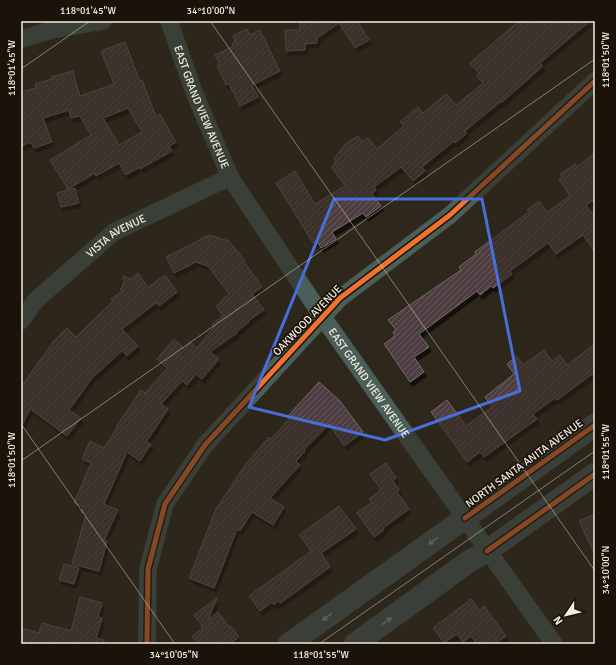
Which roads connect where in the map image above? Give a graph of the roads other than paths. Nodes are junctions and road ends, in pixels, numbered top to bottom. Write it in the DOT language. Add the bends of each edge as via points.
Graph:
graph roads {
  1 [pos="103,21"];
  2 [pos="169,21"];
  3 [pos="21,39"];
  4 [pos="595,81"];
  5 [pos="230,176"];
  6 [pos="322,316"];
  7 [pos="21,320"];
  8 [pos="595,424"];
  9 [pos="595,474"];
  10 [pos="465,518"];
  11 [pos="487,551"];
  12 [pos="147,644"];
  13 [pos="289,644"];
  14 [pos="355,644"];
  15 [pos="554,644"];
  1 -- 3 [label="street" via="52,30"];
  2 -- 5 [label="street, EAST GRAND VIEW AVENUE" via="194,92"];
  4 -- 6 [label="street, OAKWOOD AVENUE" via="450,215 340,298"];
  5 -- 6 [label="street, EAST GRAND VIEW AVENUE"];
  5 -- 7 [label="street, VISTA AVENUE" via="114,232 36,300"];
  6 -- 10 [label="street, EAST GRAND VIEW AVENUE"];
  6 -- 12 [label="street, OAKWOOD AVENUE" via="205,445 165,504 148,569"];
  8 -- 10 [label="street, NORTH SANTA ANITA AVENUE"];
  9 -- 11 [label="street"];
  10 -- 11 [label="street, EAST GRAND VIEW AVENUE"];
  10 -- 13 [label="street, NORTH SANTA ANITA AVENUE, one-way"];
  14 -- 11 [label="street, one-way"];
  11 -- 15 [label="street, EAST GRAND VIEW AVENUE"];
}
